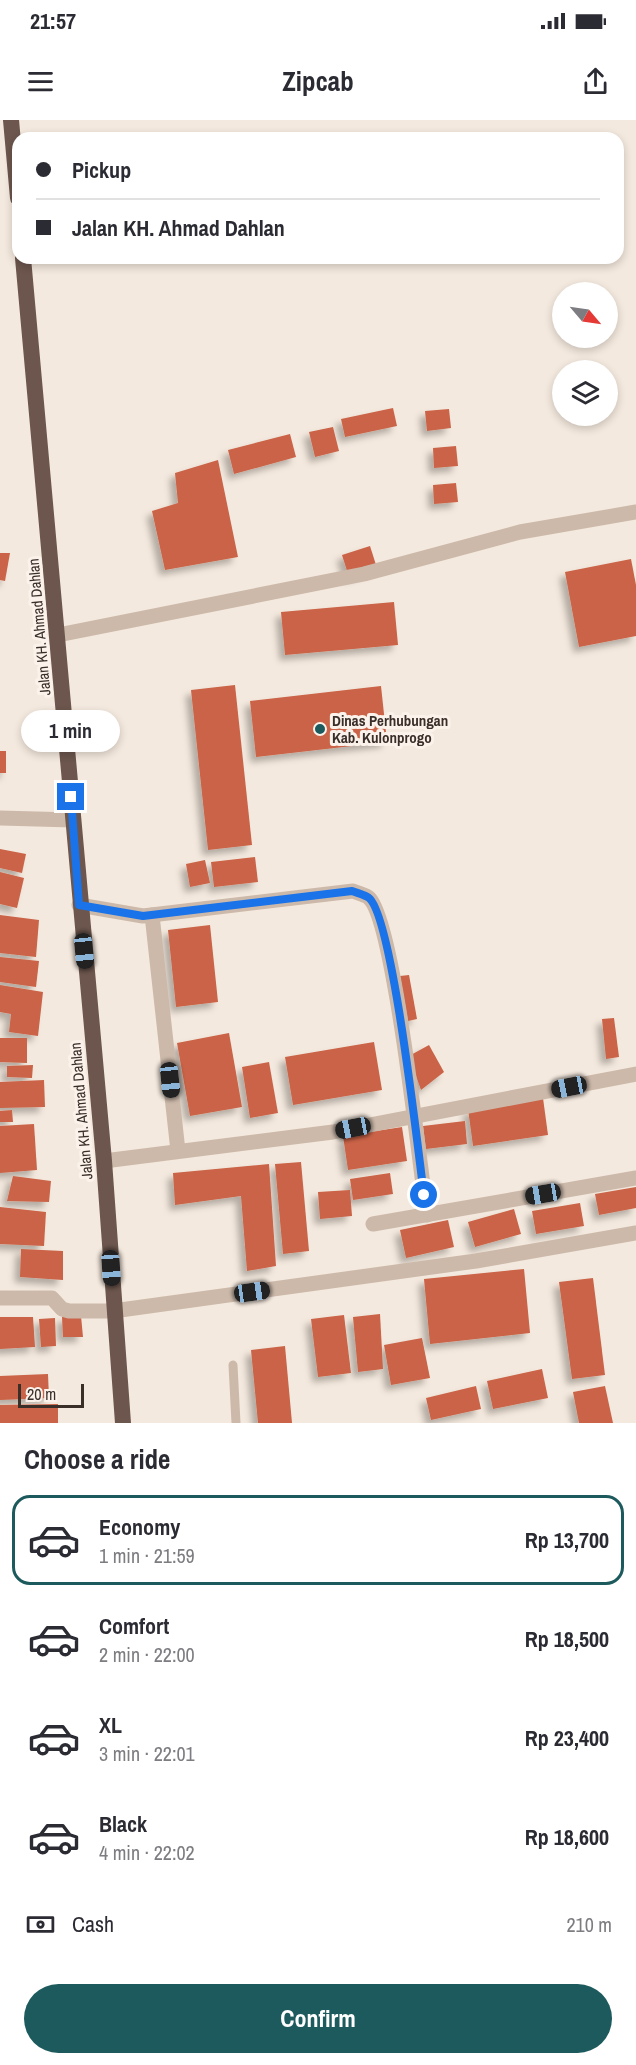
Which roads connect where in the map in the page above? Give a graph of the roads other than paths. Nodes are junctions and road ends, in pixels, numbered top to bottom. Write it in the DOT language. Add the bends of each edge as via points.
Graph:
graph roads {
  1 [pos="24,264"];
  2 [pos="636,512"];
  3 [pos="58,634"];
  4 [pos="0,818"];
  5 [pos="73,820"];
  6 [pos="79,905"];
  7 [pos="152,915"];
  8 [pos="636,1074"];
  9 [pos="413,1116"];
  10 [pos="178,1151"];
  11 [pos="104,1161"];
  12 [pos="636,1178"];
  13 [pos="427,1215"];
  14 [pos="373,1224"];
  15 [pos="636,1233"];
  16 [pos="0,1298"];
  17 [pos="114,1311"];
  18 [pos="233,1365"];
  19 [pos="123,1423"];
  20 [pos="236,1423"];
  1 -- 3 [label="highway, Jalan KH. Ahmad Dahlan"];
  2 -- 3 [label="street" via="520,532 364,574"];
  3 -- 5 [label="highway, Jalan KH. Ahmad Dahlan"];
  4 -- 5 [label="street"];
  5 -- 6 [label="highway, Jalan KH. Ahmad Dahlan"];
  6 -- 7 [label="street"];
  6 -- 11 [label="highway, Jalan KH. Ahmad Dahlan"];
  7 -- 9 [label="street" via="352,891 370,898 390,956"];
  7 -- 10 [label="street"];
  8 -- 9 [label="street"];
  9 -- 10 [label="street" via="333,1132"];
  9 -- 13 [label="street"];
  10 -- 11 [label="street"];
  11 -- 17 [label="highway, Jalan KH. Ahmad Dahlan"];
  12 -- 13 [label="street"];
  13 -- 14 [label="street"];
  15 -- 17 [label="street" via="476,1261"];
  16 -- 17 [label="street" via="52,1298 69,1311"];
  17 -- 19 [label="highway, Jalan KH. Ahmad Dahlan"];
  18 -- 20 [label="lane"];
}
